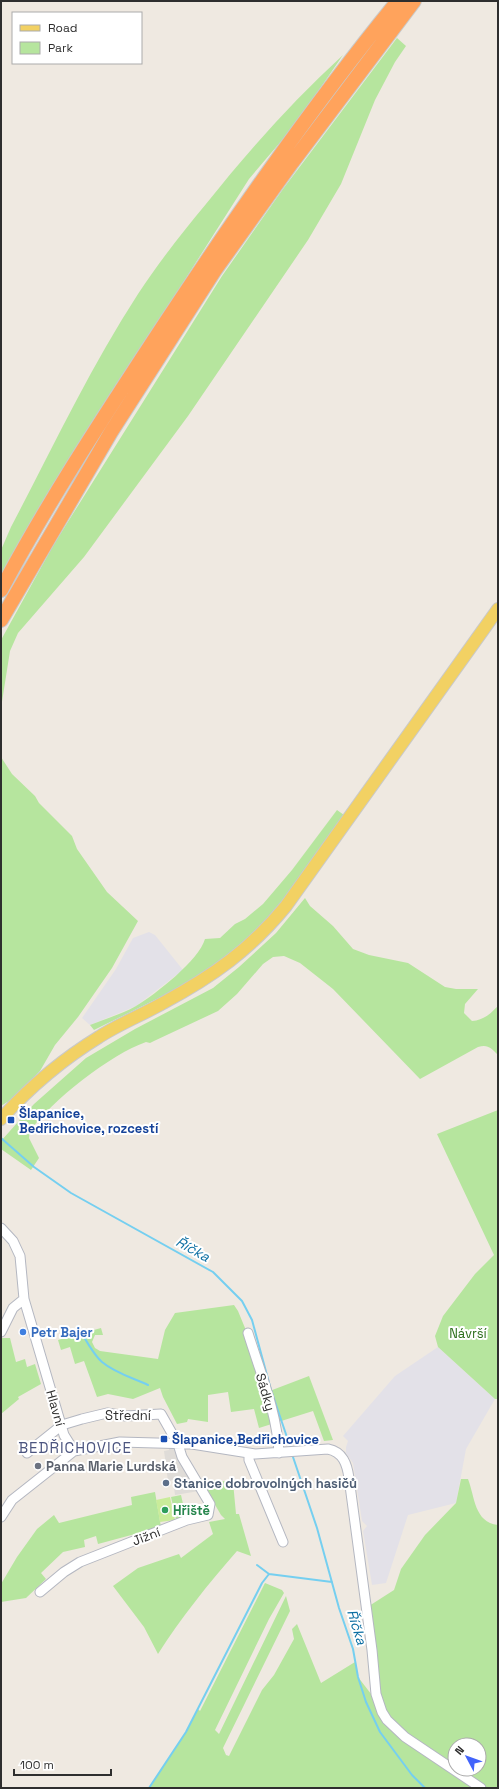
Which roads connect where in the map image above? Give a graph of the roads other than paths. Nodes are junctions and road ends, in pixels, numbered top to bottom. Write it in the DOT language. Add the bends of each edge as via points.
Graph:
graph roads {
  1 [pos="398,1"];
  2 [pos="414,1"];
  3 [pos="1,590"];
  4 [pos="498,609"];
  5 [pos="1,620"];
  6 [pos="1,1119"];
  7 [pos="1,1228"];
  8 [pos="24,1299"];
  9 [pos="1,1332"];
  10 [pos="248,1333"];
  11 [pos="62,1425"];
  12 [pos="178,1444"];
  13 [pos="74,1451"];
  14 [pos="27,1453"];
  15 [pos="279,1453"];
  16 [pos="249,1454"];
  17 [pos="3,1508"];
  18 [pos="1,1517"];
  19 [pos="283,1542"];
  20 [pos="40,1592"];
  21 [pos="481,1788"];
  1 -- 3 [label="highway" via="297,133 202,266 99,424"];
  2 -- 5 [label="highway" via="215,270 111,432"];
  4 -- 6 [label="main road" via="286,906 258,938 225,966 198,983 86,1045 32,1088"];
  7 -- 8 [label="street, Hlavní" via="13,1241 20,1256"];
  8 -- 9 [label="street" via="13,1308"];
  8 -- 11 [label="street, Hlavní"];
  10 -- 15 [label="street, Sádky" via="273,1413"];
  11 -- 12 [label="street, Střední" via="107,1413 126,1416 161,1414"];
  11 -- 13 [label="street, Hlavní" via="64,1435"];
  11 -- 14 [label="street"];
  12 -- 13 [label="street" via="120,1442"];
  12 -- 16 [label="street"];
  12 -- 20 [label="street, Jižní" via="182,1457 210,1504 208,1515 187,1520 80,1562"];
  13 -- 17 [label="street"];
  15 -- 16 [label="street"];
  15 -- 21 [label="street" via="323,1449 335,1451 345,1461 378,1703 387,1720 405,1738"];
  16 -- 19 [label="street" via="249,1460"];
  17 -- 18 [label="street"];
}
